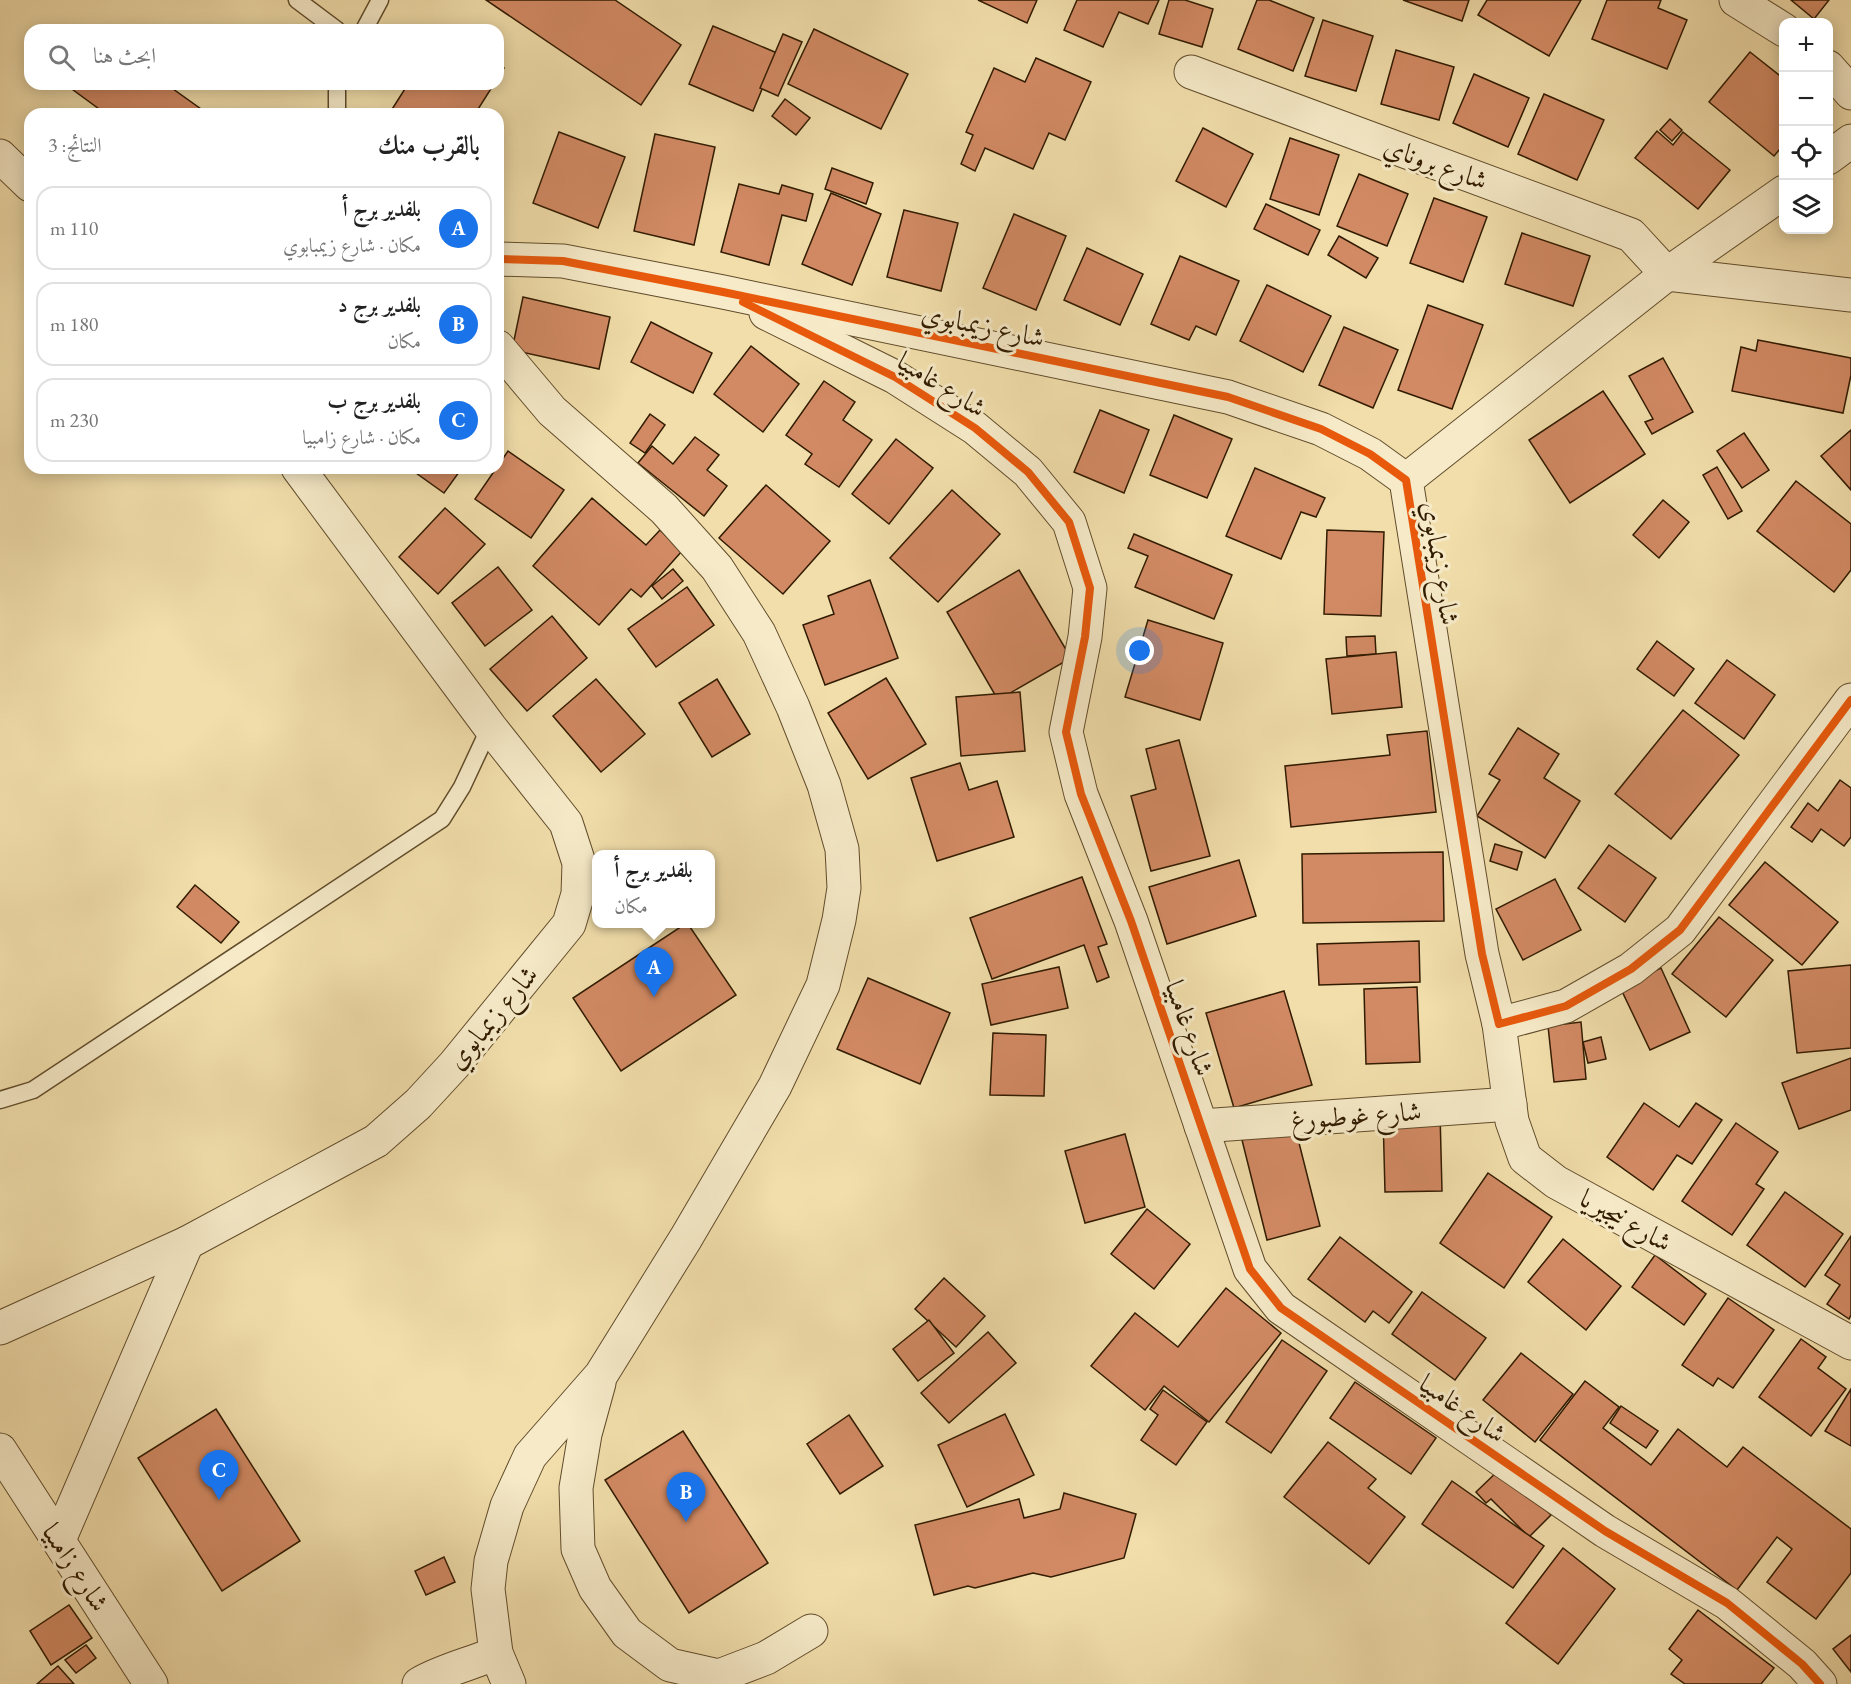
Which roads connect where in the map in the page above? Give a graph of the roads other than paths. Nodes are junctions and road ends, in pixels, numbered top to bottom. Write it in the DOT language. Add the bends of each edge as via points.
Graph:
graph roads {
  1 [pos="297,0"];
  2 [pos="380,0"];
  3 [pos="1736,0"];
  4 [pos="329,24"];
  5 [pos="367,24"];
  6 [pos="1779,27"];
  7 [pos="1191,72"];
  8 [pos="1832,72"];
  9 [pos="338,90"];
  10 [pos="1851,93"];
  11 [pos="337,108"];
  12 [pos="1851,141"];
  13 [pos="1833,154"];
  14 [pos="0,156"];
  15 [pos="24,179"];
  16 [pos="1779,196"];
  17 [pos="504,259"];
  18 [pos="1667,274"];
  19 [pos="723,292"];
  20 [pos="1851,296"];
  21 [pos="504,354"];
  22 [pos="302,474"];
  23 [pos="327,474"];
  24 [pos="1406,480"];
  25 [pos="346,533"];
  26 [pos="1851,700"];
  27 [pos="490,727"];
  28 [pos="1499,1024"];
  29 [pos="0,1100"];
  30 [pos="1510,1104"];
  31 [pos="1201,1126"];
  32 [pos="187,1243"];
  33 [pos="0,1328"];
  34 [pos="1851,1343"];
  35 [pos="601,1375"];
  36 [pos="0,1450"];
  37 [pos="60,1540"];
  38 [pos="811,1631"];
  39 [pos="496,1653"];
  40 [pos="151,1684"];
  41 [pos="419,1684"];
  42 [pos="509,1684"];
  43 [pos="1820,1684"];
  1 -- 4 [label="lane"];
  2 -- 5 [label="lane"];
  3 -- 6 [label="street"];
  7 -- 18 [label="street, شارع بروناي" via="1631,235"];
  8 -- 10 [label="street"];
  9 -- 11 [label="lane"];
  12 -- 13 [label="street"];
  14 -- 15 [label="street"];
  16 -- 18 [label="street"];
  17 -- 19 [label="street, شارع زيمبابوي" via="563,261"];
  18 -- 20 [label="street"];
  18 -- 24 [label="street"];
  19 -- 24 [label="street, شارع زيمبابوي" via="1228,397 1321,429 1370,454"];
  19 -- 31 [label="street, شارع غامبيا" via="895,377 975,428 1028,472 1069,522 1090,588 1085,637 1066,732 1081,794 1131,921"];
  21 -- 35 [label="street" via="552,411 664,508 717,568 759,633 793,707 824,785 842,849 844,888 823,985 775,1086"];
  22 -- 25 [label="street, شارع زيمبابوي"];
  23 -- 25 [label="street, شارع زيمبابوي"];
  24 -- 28 [label="street, شارع زيمبابوي" via="1482,954"];
  25 -- 27 [label="street, شارع زيمبابوي"];
  26 -- 28 [label="street" via="1680,930 1631,969 1566,1006"];
  27 -- 29 [label="lane" via="462,788 442,819 33,1090"];
  27 -- 32 [label="street, شارع زيمبابوي" via="566,822 579,863 578,894 569,924 454,1065 376,1141"];
  28 -- 30 [label="street, شارع نيجيريا"];
  30 -- 31 [label="street, شارع غوطبورغ"];
  30 -- 34 [label="street, شارع نيجيريا" via="1525,1158 1556,1182"];
  31 -- 43 [label="street, شارع غامبيا" via="1250,1269 1281,1308 1605,1531 1727,1603 1802,1664"];
  32 -- 33 [label="street, شارع زيمبابوي"];
  32 -- 37 [label="street"];
  35 -- 38 [label="street" via="576,1488 578,1548 595,1588 627,1633 670,1665 719,1676 766,1658"];
  35 -- 39 [label="street" via="530,1456 507,1506 490,1561 488,1589"];
  36 -- 37 [label="street, شارع زامبيا"];
  37 -- 40 [label="street, شارع زامبيا"];
  39 -- 41 [label="street"];
  39 -- 42 [label="street"];
}
